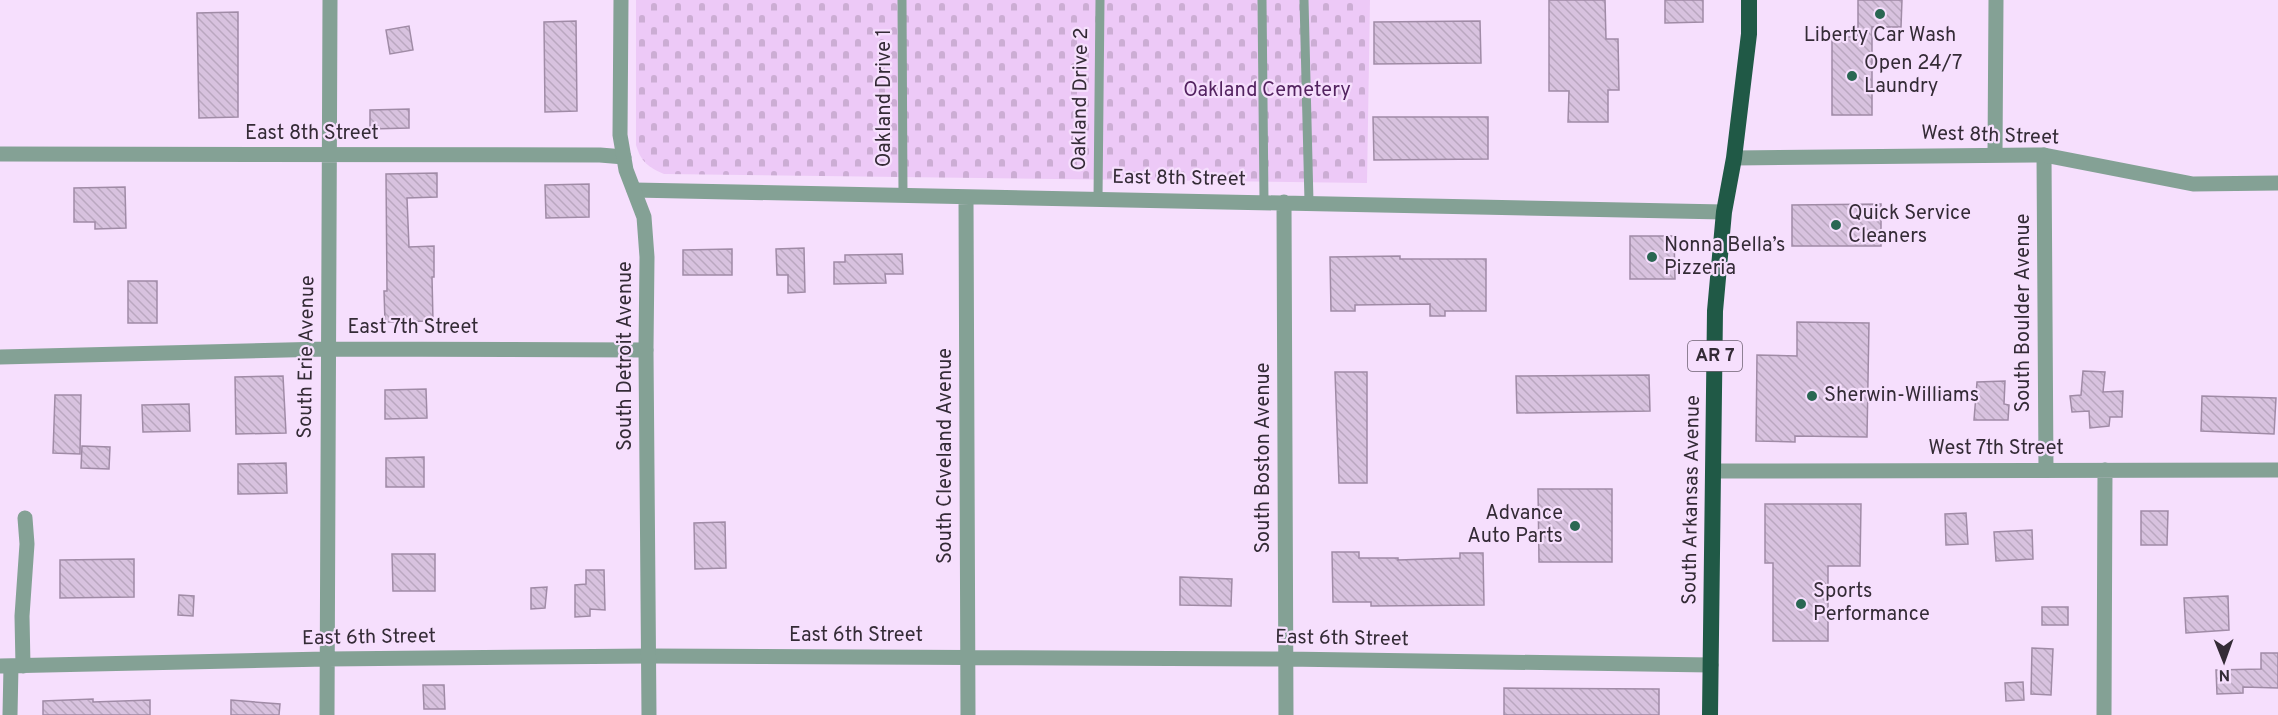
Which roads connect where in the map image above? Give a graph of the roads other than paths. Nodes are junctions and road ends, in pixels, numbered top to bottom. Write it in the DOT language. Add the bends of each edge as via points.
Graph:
graph roads {
  1 [pos="330,0"];
  2 [pos="621,0"];
  3 [pos="902,0"];
  4 [pos="1100,0"];
  5 [pos="1262,0"];
  6 [pos="1304,0"];
  7 [pos="1749,0"];
  8 [pos="1996,0"];
  9 [pos="0,154"];
  10 [pos="331,154"];
  11 [pos="1995,154"];
  12 [pos="2044,155"];
  13 [pos="624,157"];
  14 [pos="1734,158"];
  15 [pos="2278,183"];
  16 [pos="634,190"];
  17 [pos="903,195"];
  18 [pos="966,197"];
  19 [pos="1098,199"];
  20 [pos="1264,201"];
  21 [pos="1284,202"];
  22 [pos="1309,202"];
  23 [pos="1724,212"];
  24 [pos="327,349"];
  25 [pos="645,350"];
  26 [pos="0,357"];
  27 [pos="2046,470"];
  28 [pos="2105,470"];
  29 [pos="2278,470"];
  30 [pos="1714,471"];
  31 [pos="25,518"];
  32 [pos="649,656"];
  33 [pos="968,658"];
  34 [pos="327,659"];
  35 [pos="1285,659"];
  36 [pos="1711,665"];
  37 [pos="11,666"];
  38 [pos="10,715"];
  39 [pos="327,715"];
  40 [pos="648,715"];
  41 [pos="968,715"];
  42 [pos="1286,715"];
  43 [pos="1710,715"];
  44 [pos="2104,715"];
  1 -- 10 [label="street, South Erie Avenue"];
  2 -- 13 [label="street, South Detroit Avenue" via="620,135"];
  3 -- 17 [label="lane, Oakland Drive 1"];
  4 -- 19 [label="lane, Oakland Drive 2"];
  5 -- 20 [label="lane"];
  6 -- 22 [label="lane"];
  7 -- 14 [label="highway, South Arkansas Avenue / AR 7" via="1749,34"];
  8 -- 11 [label="street"];
  9 -- 10 [label="street, East 8th Street"];
  10 -- 13 [label="street, East 8th Street"];
  10 -- 24 [label="street, South Erie Avenue"];
  11 -- 12 [label="street, West 8th Street"];
  11 -- 14 [label="street, West 8th Street"];
  12 -- 15 [label="street, West 8th Street" via="2193,184"];
  12 -- 27 [label="street, South Boulder Avenue"];
  13 -- 16 [label="street, South Detroit Avenue"];
  14 -- 23 [label="highway, South Arkansas Avenue / AR 7"];
  16 -- 17 [label="street, East 8th Street"];
  16 -- 25 [label="street, South Detroit Avenue" via="644,217 647,257"];
  17 -- 18 [label="street, East 8th Street"];
  18 -- 19 [label="street, East 8th Street"];
  18 -- 33 [label="street, South Cleveland Avenue"];
  19 -- 20 [label="street, East 8th Street"];
  20 -- 21 [label="street, East 8th Street"];
  21 -- 22 [label="street, East 8th Street"];
  21 -- 35 [label="street, South Boston Avenue"];
  22 -- 23 [label="street, East 8th Street"];
  23 -- 30 [label="highway, South Arkansas Avenue / AR 7" via="1715,311"];
  24 -- 25 [label="street, East 7th Street"];
  24 -- 26 [label="street, East 7th Street"];
  24 -- 34 [label="street, South Erie Avenue"];
  25 -- 32 [label="street, South Detroit Avenue"];
  27 -- 28 [label="street, West 7th Street"];
  27 -- 30 [label="street, West 7th Street"];
  28 -- 29 [label="street, West 7th Street"];
  28 -- 44 [label="street"];
  30 -- 36 [label="highway, South Arkansas Avenue / AR 7"];
  31 -- 37 [label="street" via="22,616"];
  32 -- 33 [label="street, East 6th Street"];
  32 -- 34 [label="street, East 6th Street"];
  32 -- 40 [label="street, South Detroit Avenue"];
  33 -- 35 [label="street, East 6th Street"];
  33 -- 41 [label="street, South Cleveland Avenue"];
  34 -- 37 [label="street, East 6th Street"];
  34 -- 39 [label="street, South Erie Avenue"];
  35 -- 36 [label="street, East 6th Street"];
  35 -- 42 [label="street, South Boston Avenue"];
  36 -- 43 [label="highway, South Arkansas Avenue / AR 7"];
  37 -- 38 [label="street"];
}
